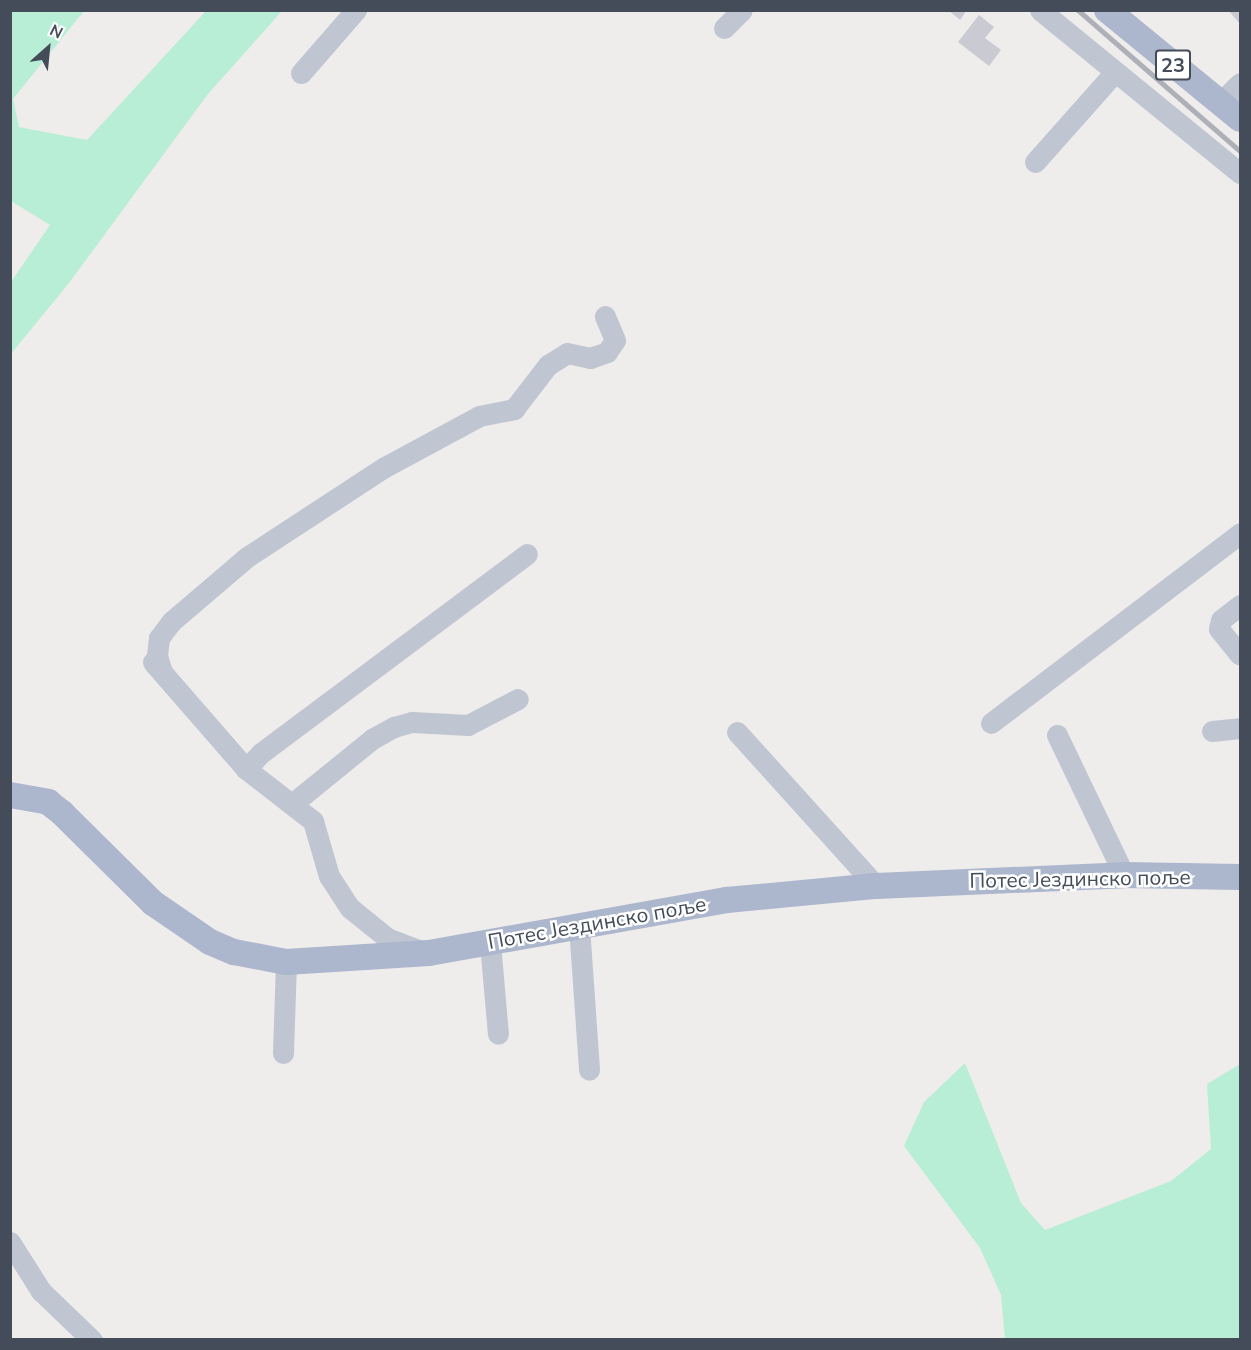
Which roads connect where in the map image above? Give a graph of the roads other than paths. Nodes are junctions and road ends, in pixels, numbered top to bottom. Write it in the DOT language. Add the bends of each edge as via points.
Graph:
graph roads {
  1 [pos="356,10"];
  2 [pos="742,10"];
  3 [pos="1040,10"];
  4 [pos="1107,10"];
  5 [pos="724,28"];
  6 [pos="1115,72"];
  7 [pos="301,73"];
  8 [pos="1240,83"];
  9 [pos="1220,103"];
  10 [pos="1240,119"];
  11 [pos="1035,162"];
  12 [pos="1240,173"];
  13 [pos="605,315"];
  14 [pos="1240,533"];
  15 [pos="527,554"];
  16 [pos="1240,605"];
  17 [pos="1240,655"];
  18 [pos="518,699"];
  19 [pos="991,723"];
  20 [pos="1240,728"];
  21 [pos="1212,731"];
  22 [pos="737,732"];
  23 [pos="1057,735"];
  24 [pos="246,769"];
  25 [pos="10,795"];
  26 [pos="292,804"];
  27 [pos="1124,875"];
  28 [pos="1240,877"];
  29 [pos="876,886"];
  30 [pos="579,926"];
  31 [pos="490,944"];
  32 [pos="429,953"];
  33 [pos="286,962"];
  34 [pos="498,1034"];
  35 [pos="283,1053"];
  36 [pos="589,1070"];
  37 [pos="10,1242"];
  38 [pos="92,1340"];
  1 -- 7 [label="street"];
  2 -- 5 [label="street"];
  3 -- 6 [label="street"];
  4 -- 9 [label="main road, 23"];
  6 -- 11 [label="street"];
  6 -- 12 [label="street"];
  8 -- 9 [label="street"];
  9 -- 10 [label="main road, 23"];
  13 -- 24 [label="street" via="615,340 607,352 590,358 567,353 548,364 514,409 479,416 383,468 247,557 172,621 159,638 155,665"];
  14 -- 19 [label="street"];
  15 -- 24 [label="street" via="261,753"];
  16 -- 17 [label="street" via="1221,620 1219,629"];
  18 -- 26 [label="street" via="468,724 412,722 394,727 372,738"];
  20 -- 21 [label="street"];
  22 -- 29 [label="street"];
  23 -- 27 [label="street"];
  24 -- 26 [label="street"];
  25 -- 33 [label="main road, Потес Јездинско поље" via="39,799 62,813 153,903 210,942 234,952"];
  26 -- 32 [label="street" via="313,821 329,876 350,908 387,938"];
  27 -- 28 [label="main road, Потес Јездинско поље"];
  27 -- 29 [label="main road, Потес Јездинско поље"];
  29 -- 30 [label="main road, Потес Јездинско поље" via="727,900"];
  30 -- 31 [label="main road, Потес Јездинско поље"];
  30 -- 36 [label="street"];
  31 -- 32 [label="main road, Потес Јездинско поље"];
  31 -- 34 [label="street"];
  32 -- 33 [label="main road, Потес Јездинско поље"];
  33 -- 35 [label="street"];
  37 -- 38 [label="street" via="41,1291"];
}
